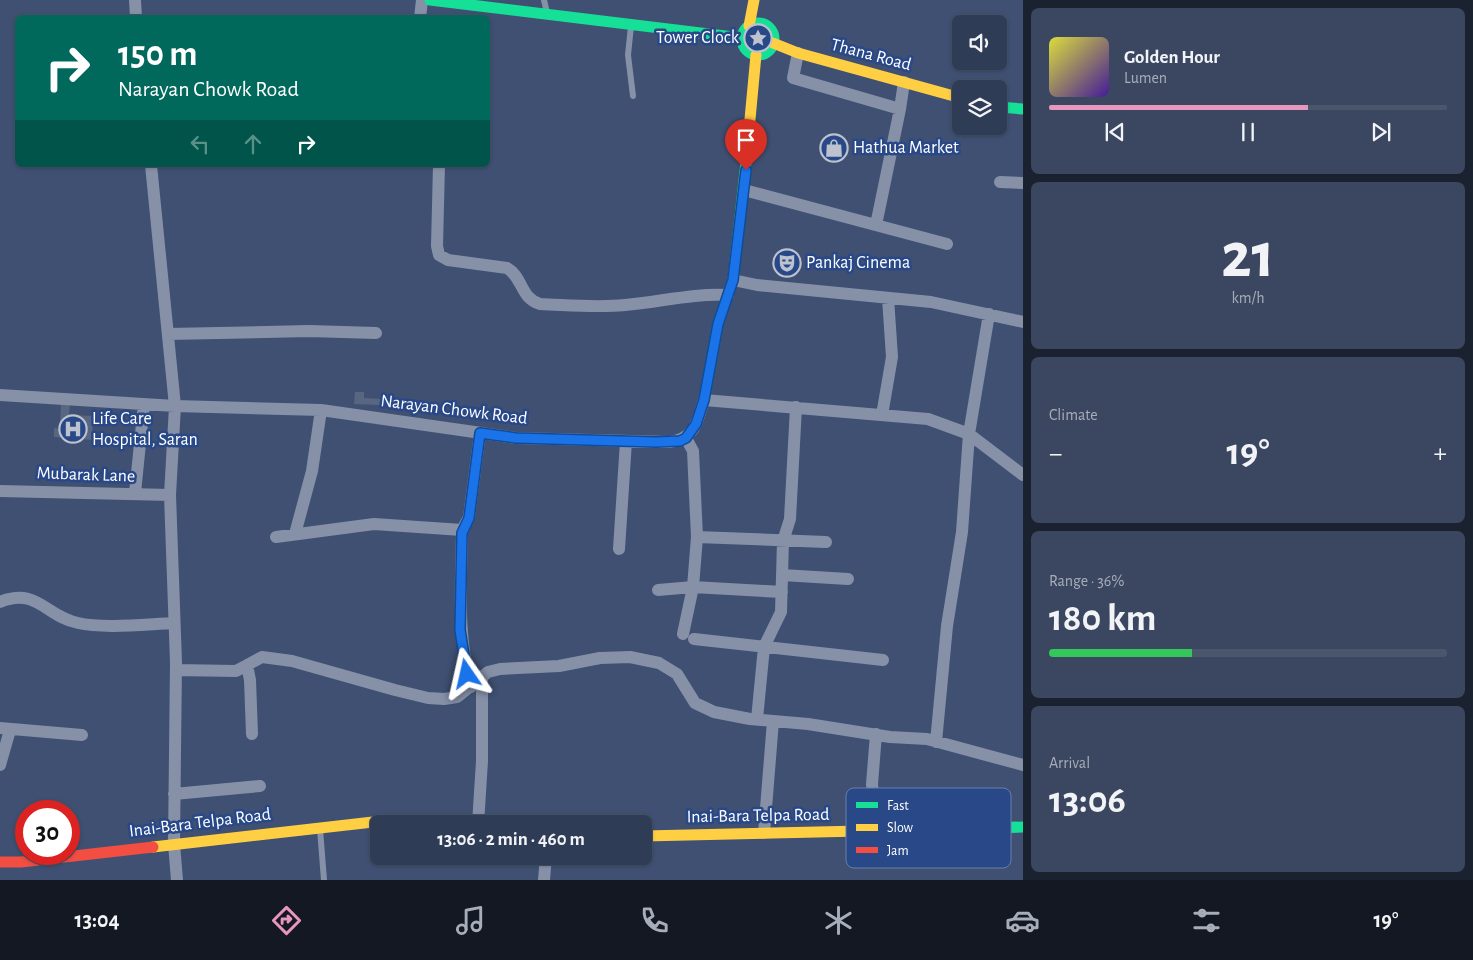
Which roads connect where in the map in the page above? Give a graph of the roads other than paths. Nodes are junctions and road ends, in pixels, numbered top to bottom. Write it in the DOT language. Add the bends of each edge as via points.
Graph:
graph roads {
  1 [pos="135,0"];
  2 [pos="422,0"];
  3 [pos="430,0"];
  4 [pos="544,0"];
  5 [pos="754,0"];
  6 [pos="765,8"];
  7 [pos="547,14"];
  8 [pos="136,15"];
  9 [pos="420,15"];
  10 [pos="632,25"];
  11 [pos="764,25"];
  12 [pos="749,26"];
  13 [pos="742,38"];
  14 [pos="773,43"];
  15 [pos="798,53"];
  16 [pos="756,55"];
  17 [pos="904,82"];
  18 [pos="952,95"];
  19 [pos="633,96"];
  20 [pos="1007,108"];
  21 [pos="900,109"];
  22 [pos="1023,109"];
  23 [pos="151,167"];
  24 [pos="438,167"];
  25 [pos="1000,182"];
  26 [pos="1023,183"];
  27 [pos="744,190"];
  28 [pos="876,225"];
  29 [pos="947,244"];
  30 [pos="733,280"];
  31 [pos="728,295"];
  32 [pos="888,298"];
  33 [pos="989,314"];
  34 [pos="1023,322"];
  35 [pos="376,333"];
  36 [pos="168,334"];
  37 [pos="0,395"];
  38 [pos="704,400"];
  39 [pos="144,404"];
  40 [pos="175,406"];
  41 [pos="796,408"];
  42 [pos="321,410"];
  43 [pos="882,415"];
  44 [pos="480,433"];
  45 [pos="969,434"];
  46 [pos="686,438"];
  47 [pos="626,441"];
  48 [pos="1023,475"];
  49 [pos="0,491"];
  50 [pos="135,493"];
  51 [pos="170,495"];
  52 [pos="464,528"];
  53 [pos="295,534"];
  54 [pos="276,537"];
  55 [pos="697,537"];
  56 [pos="783,541"];
  57 [pos="826,542"];
  58 [pos="620,549"];
  59 [pos="782,575"];
  60 [pos="848,579"];
  61 [pos="693,587"];
  62 [pos="658,590"];
  63 [pos="782,592"];
  64 [pos="0,602"];
  65 [pos="174,623"];
  66 [pos="764,647"];
  67 [pos="883,660"];
  68 [pos="246,665"];
  69 [pos="176,670"];
  70 [pos="482,678"];
  71 [pos="471,688"];
  72 [pos="757,720"];
  73 [pos="773,721"];
  74 [pos="5,729"];
  75 [pos="252,734"];
  76 [pos="876,734"];
  77 [pos="82,735"];
  78 [pos="936,742"];
  79 [pos="0,765"];
  80 [pos="1023,765"];
  81 [pos="260,786"];
  82 [pos="872,788"];
  83 [pos="174,794"];
  84 [pos="479,815"];
  85 [pos="370,822"];
  86 [pos="320,827"];
  87 [pos="846,831"];
  88 [pos="764,833"];
  89 [pos="652,836"];
  90 [pos="174,844"];
  91 [pos="0,862"];
  92 [pos="545,865"];
  93 [pos="177,880"];
  94 [pos="324,880"];
  95 [pos="544,880"];
  1 -- 8 [label="street"];
  2 -- 9 [label="street"];
  3 -- 7 [label="street"];
  4 -- 7 [label="lane"];
  5 -- 12 [label="street"];
  6 -- 11 [label="street"];
  7 -- 10 [label="street"];
  10 -- 13 [label="street"];
  10 -- 19 [label="lane" via="628,55"];
  11 -- 12 [label="street"];
  11 -- 14 [label="street" via="772,32"];
  12 -- 13 [label="street"];
  13 -- 16 [label="street" via="747,51"];
  14 -- 15 [label="street, Thana Road"];
  14 -- 16 [label="street" via="769,51"];
  15 -- 17 [label="street, Thana Road"];
  15 -- 21 [label="street" via="794,78"];
  16 -- 27 [label="street"];
  17 -- 18 [label="street, Thana Road"];
  17 -- 21 [label="street"];
  20 -- 22 [label="street"];
  21 -- 28 [label="street"];
  23 -- 36 [label="street"];
  24 -- 31 [label="street" via="439,255 448,260 507,268 532,302 615,306 697,294"];
  25 -- 26 [label="street"];
  27 -- 28 [label="street"];
  27 -- 30 [label="street"];
  28 -- 29 [label="street"];
  30 -- 31 [label="street"];
  30 -- 32 [label="street"];
  31 -- 38 [label="street" via="718,324"];
  32 -- 33 [label="street" via="931,302"];
  32 -- 43 [label="street" via="892,357"];
  33 -- 34 [label="street"];
  33 -- 45 [label="street"];
  35 -- 36 [label="street"];
  36 -- 40 [label="street"];
  37 -- 39 [label="street, Narayan Chowk Road"];
  38 -- 41 [label="street"];
  38 -- 46 [label="street" via="696,424"];
  39 -- 40 [label="street, Narayan Chowk Road"];
  39 -- 50 [label="street"];
  40 -- 42 [label="street, Narayan Chowk Road"];
  40 -- 51 [label="street"];
  41 -- 43 [label="street"];
  41 -- 56 [label="street" via="790,519"];
  42 -- 44 [label="street, Narayan Chowk Road"];
  42 -- 53 [label="street" via="312,471"];
  43 -- 45 [label="street" via="928,419"];
  44 -- 47 [label="street, Narayan Chowk Road" via="516,438"];
  44 -- 52 [label="street" via="469,518"];
  45 -- 48 [label="street"];
  45 -- 78 [label="street" via="962,532"];
  46 -- 47 [label="street, Narayan Chowk Road" via="670,442"];
  46 -- 55 [label="street" via="693,451"];
  47 -- 58 [label="street"];
  49 -- 50 [label="street, Mubarak Lane"];
  50 -- 51 [label="street, Mubarak Lane"];
  51 -- 65 [label="street"];
  52 -- 53 [label="street" via="453,531 374,524"];
  52 -- 71 [label="street" via="460,630"];
  53 -- 54 [label="street"];
  55 -- 56 [label="street"];
  55 -- 61 [label="street"];
  56 -- 57 [label="street"];
  56 -- 59 [label="street"];
  59 -- 60 [label="street"];
  59 -- 63 [label="street"];
  61 -- 62 [label="street"];
  61 -- 63 [label="street"];
  61 -- 66 [label="street" via="688,636"];
  63 -- 66 [label="street" via="781,612"];
  64 -- 65 [label="street" via="16,597 31,598 62,618 88,625"];
  65 -- 69 [label="street"];
  66 -- 67 [label="street"];
  66 -- 72 [label="street"];
  68 -- 69 [label="street" via="236,671"];
  68 -- 71 [label="street" via="262,657 292,660 428,698 457,697"];
  68 -- 75 [label="street" via="250,680"];
  69 -- 83 [label="street"];
  70 -- 71 [label="street"];
  70 -- 72 [label="street" via="488,672 500,669 630,657 659,663 677,674 702,708"];
  70 -- 84 [label="street"];
  72 -- 73 [label="street"];
  73 -- 76 [label="street"];
  73 -- 88 [label="street"];
  74 -- 77 [label="street"];
  74 -- 79 [label="street"];
  76 -- 78 [label="street"];
  76 -- 82 [label="street"];
  78 -- 80 [label="street"];
  81 -- 83 [label="street"];
  83 -- 90 [label="street"];
  85 -- 86 [label="street, Inai-Bara Telpa Road"];
  86 -- 90 [label="street, Inai-Bara Telpa Road"];
  86 -- 94 [label="lane"];
  87 -- 88 [label="street, Inai-Bara Telpa Road"];
  88 -- 89 [label="street, Inai-Bara Telpa Road"];
  90 -- 91 [label="street, Inai-Bara Telpa Road"];
  90 -- 93 [label="street"];
  92 -- 95 [label="street"];
}
